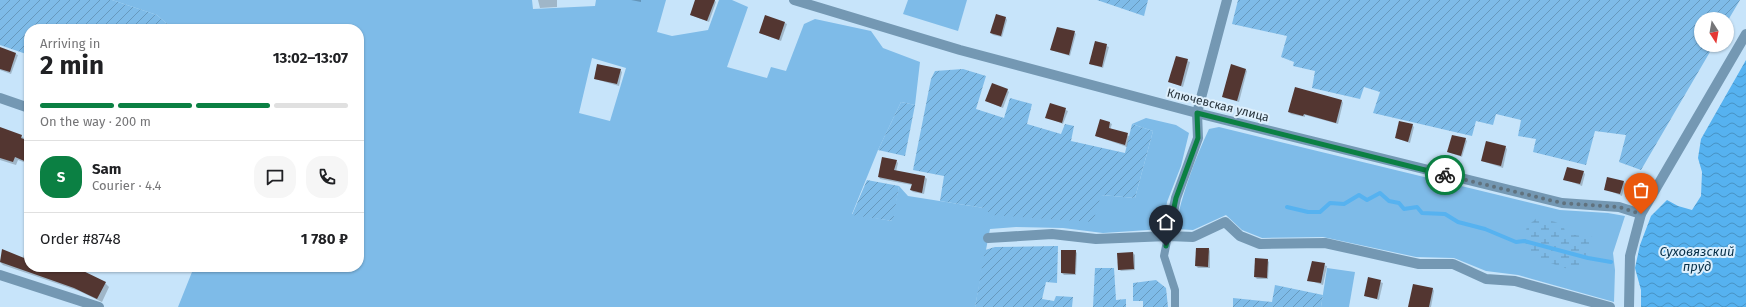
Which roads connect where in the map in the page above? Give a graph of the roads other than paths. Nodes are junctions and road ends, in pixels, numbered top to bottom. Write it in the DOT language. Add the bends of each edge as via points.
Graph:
graph roads {
  1 [pos="794,0"];
  2 [pos="1227,0"];
  3 [pos="1746,34"];
  4 [pos="0,98"];
  5 [pos="24,106"];
  6 [pos="1197,113"];
  7 [pos="1641,214"];
  8 [pos="1168,236"];
  9 [pos="988,238"];
  10 [pos="0,275"];
  11 [pos="99,307"];
  12 [pos="1175,307"];
  13 [pos="1610,307"];
  14 [pos="1629,307"];
  1 -- 6 [label="street, Ключевская улица" via="960,50"];
  2 -- 6 [label="street"];
  3 -- 7 [label="street"];
  4 -- 5 [label="street"];
  6 -- 7 [label="street, Ключевская улица" via="1562,203 1619,207"];
  6 -- 8 [label="street" via="1198,138 1176,198"];
  7 -- 14 [label="street" via="1630,256"];
  8 -- 9 [label="street" via="1096,238 1052,234"];
  8 -- 12 [label="lane" via="1164,256 1175,290"];
  8 -- 13 [label="street" via="1193,237 1225,222 1240,236 1260,244 1325,243 1419,264 1453,264 1486,279 1515,281"];
  10 -- 11 [label="street"];
}
